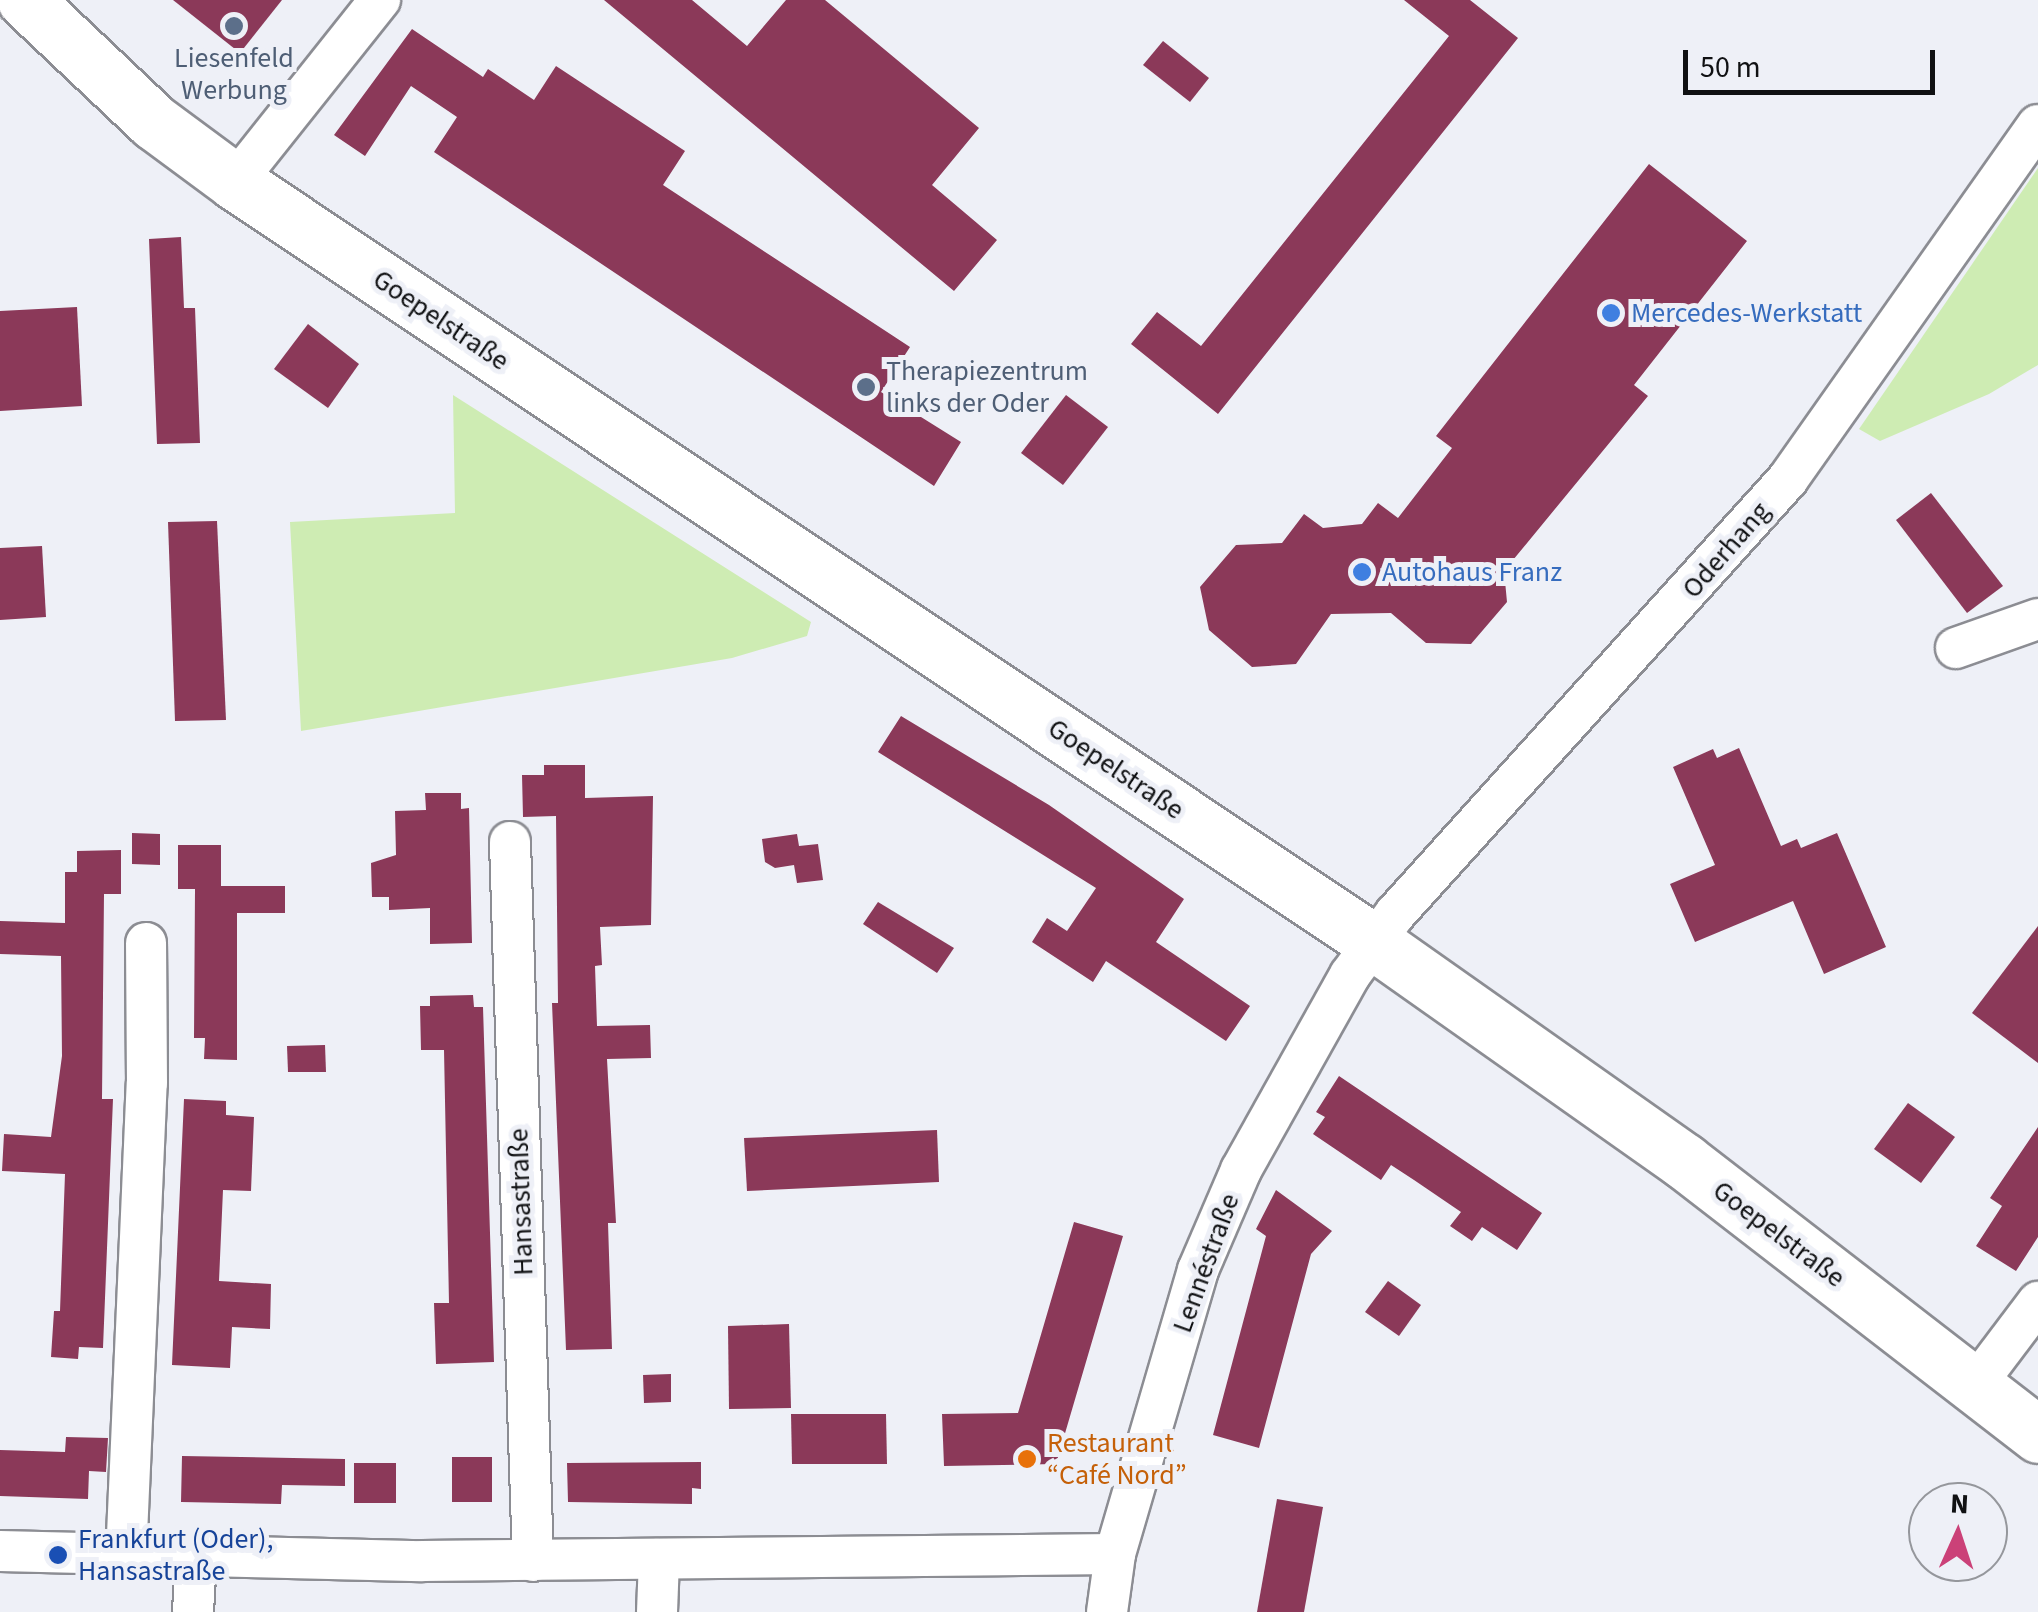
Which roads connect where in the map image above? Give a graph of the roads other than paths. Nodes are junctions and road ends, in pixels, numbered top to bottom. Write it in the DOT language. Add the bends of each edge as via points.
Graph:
graph roads {
  1 [pos="26,0"];
  2 [pos="380,0"];
  3 [pos="2038,125"];
  4 [pos="235,182"];
  5 [pos="2038,619"];
  6 [pos="1956,648"];
  7 [pos="510,842"];
  8 [pos="1372,941"];
  9 [pos="146,943"];
  10 [pos="2038,1302"];
  11 [pos="1976,1384"];
  12 [pos="2038,1436"];
  13 [pos="0,1551"];
  14 [pos="1115,1554"];
  15 [pos="126,1558"];
  16 [pos="196,1559"];
  17 [pos="659,1559"];
  18 [pos="534,1561"];
  19 [pos="193,1612"];
  20 [pos="657,1612"];
  21 [pos="1107,1612"];
  1 -- 4 [label="street, Goepelstraße" via="154,122"];
  2 -- 4 [label="street"];
  3 -- 8 [label="street, Oderhang" via="1788,480"];
  4 -- 8 [label="street, Goepelstraße"];
  5 -- 6 [label="street"];
  7 -- 18 [label="street, Hansastraße"];
  8 -- 11 [label="street, Goepelstraße" via="1684,1161"];
  8 -- 14 [label="street, Lennéstraße" via="1288,1080 1198,1270"];
  9 -- 15 [label="street" via="147,1083"];
  10 -- 11 [label="street"];
  11 -- 12 [label="street, Goepelstraße"];
  13 -- 15 [label="street"];
  14 -- 17 [label="street"];
  14 -- 21 [label="street, Lennéstraße"];
  15 -- 16 [label="street"];
  16 -- 18 [label="street"];
  16 -- 19 [label="street"];
  17 -- 18 [label="street"];
  17 -- 20 [label="street"];
}
